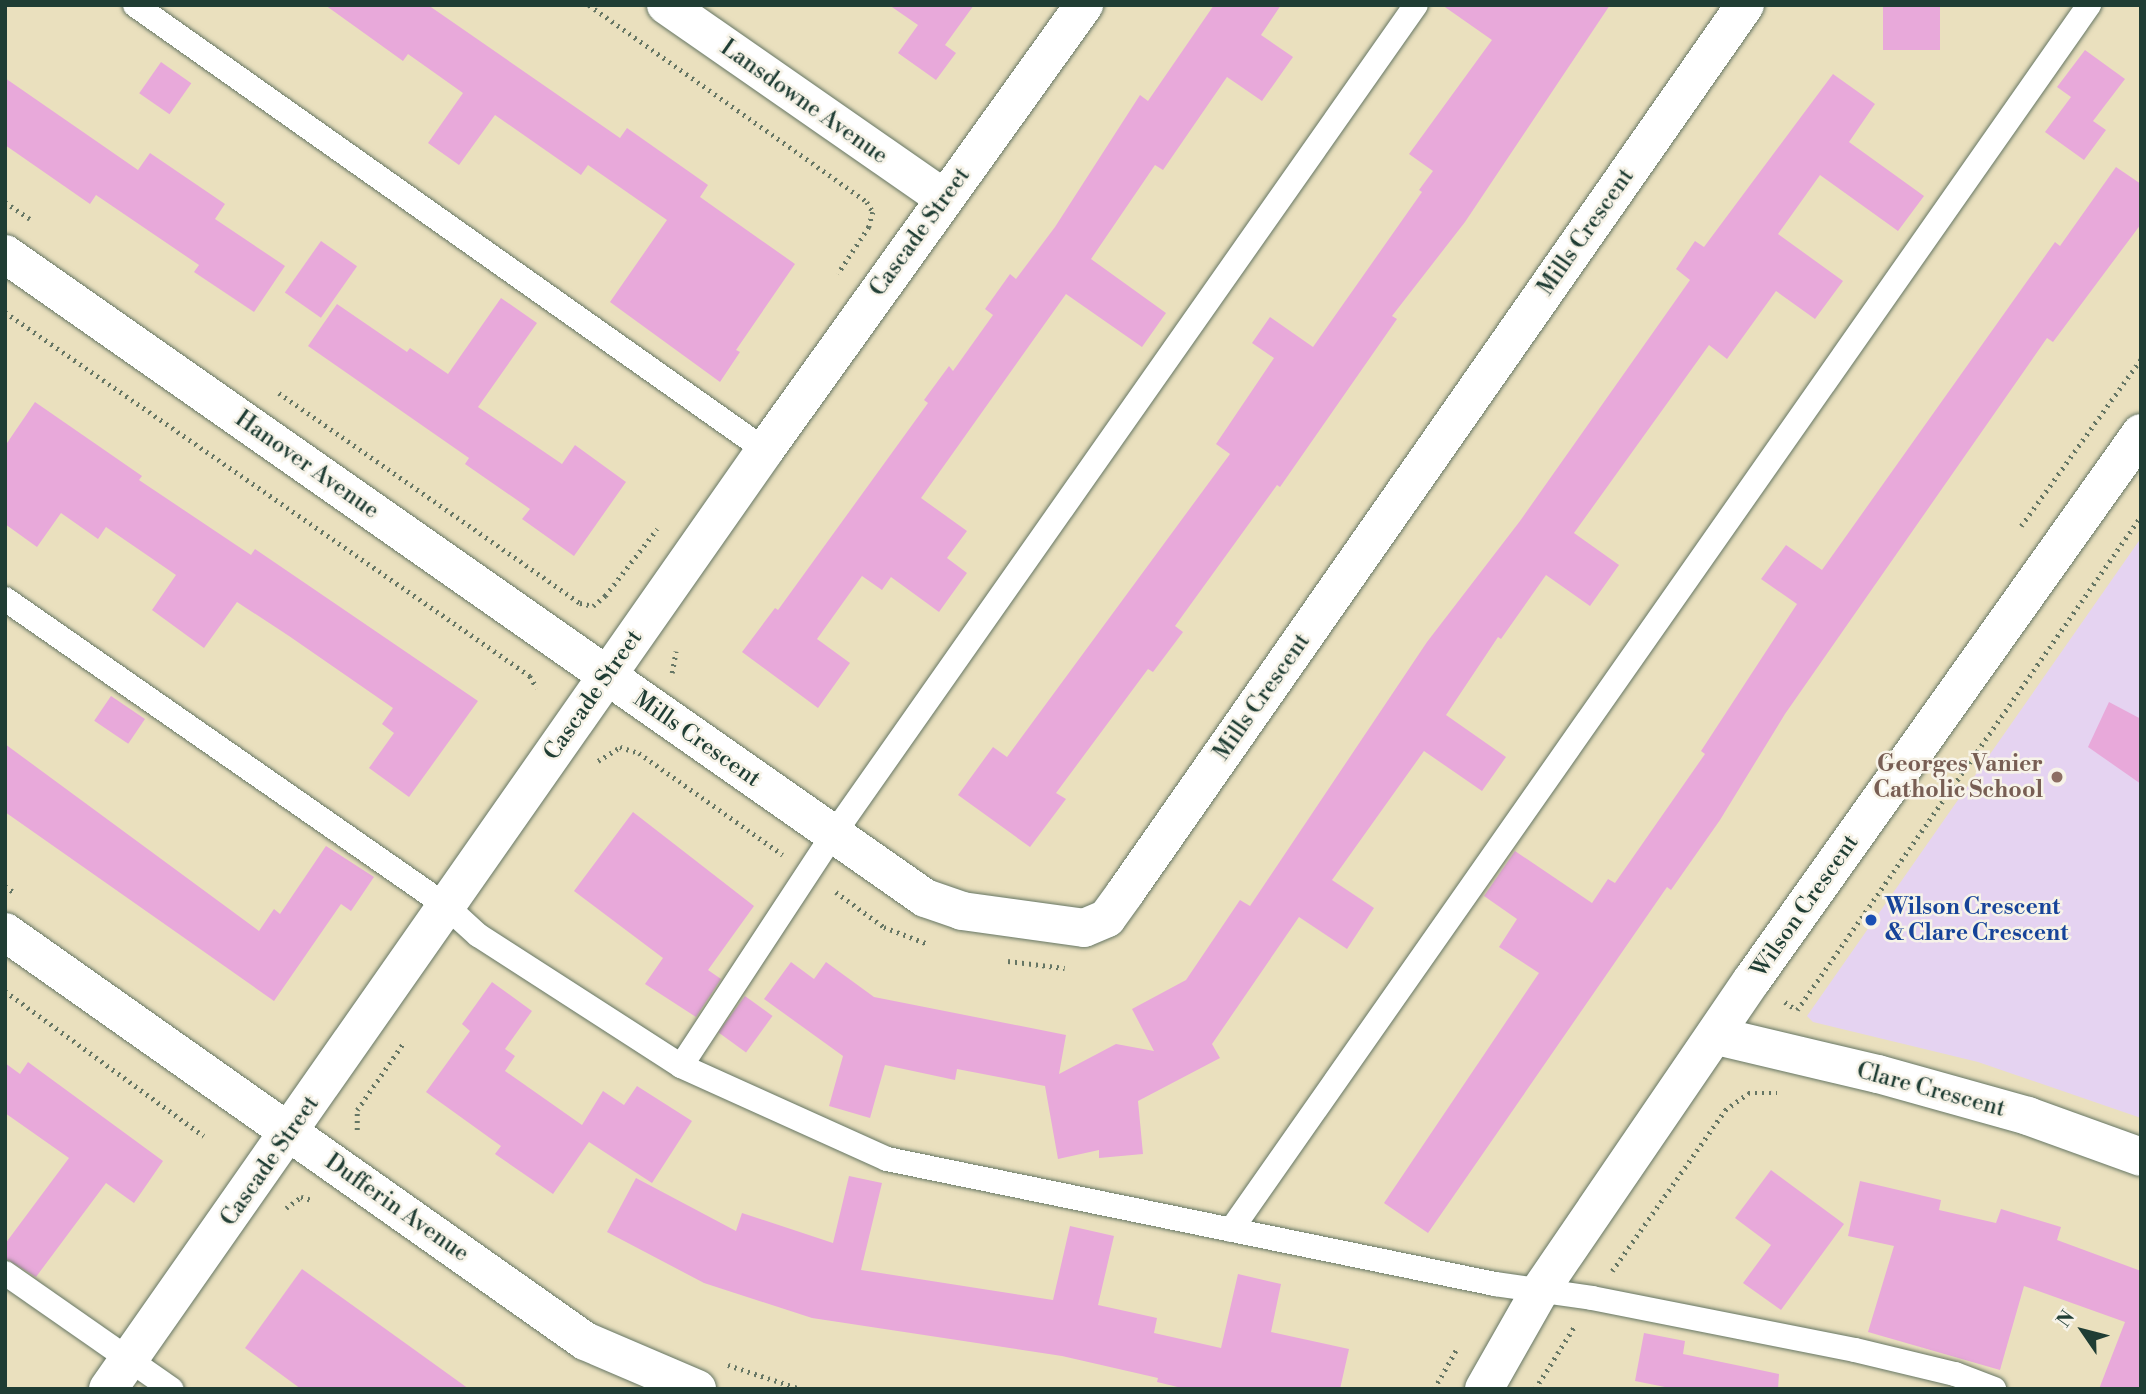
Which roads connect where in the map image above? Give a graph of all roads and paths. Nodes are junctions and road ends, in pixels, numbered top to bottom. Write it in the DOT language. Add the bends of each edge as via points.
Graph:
graph roads {
  1 [pos="135,5"];
  2 [pos="589,5"];
  3 [pos="666,5"];
  4 [pos="1084,5"];
  5 [pos="1416,5"];
  6 [pos="1745,5"];
  7 [pos="2089,5"];
  8 [pos="944,198"];
  9 [pos="5,202"];
  10 [pos="39,225"];
  11 [pos="5,254"];
  12 [pos="832,283"];
  13 [pos="5,312"];
  14 [pos="276,391"];
  15 [pos="2141,433"];
  16 [pos="765,450"];
  17 [pos="2141,516"];
  18 [pos="662,523"];
  19 [pos="5,599"];
  20 [pos="684,640"];
  21 [pos="608,677"];
  22 [pos="679,684"];
  23 [pos="537,688"];
  24 [pos="590,772"];
  25 [pos="833,835"];
  26 [pos="808,873"];
  27 [pos="445,905"];
  28 [pos="5,932"];
  29 [pos="930,945"];
  30 [pos="996,958"];
  31 [pos="1075,968"];
  32 [pos="1752,980"];
  33 [pos="5,991"];
  34 [pos="410,1033"];
  35 [pos="1717,1036"];
  36 [pos="681,1066"];
  37 [pos="1790,1093"];
  38 [pos="288,1132"];
  39 [pos="204,1136"];
  40 [pos="363,1142"];
  41 [pos="2141,1157"];
  42 [pos="318,1201"];
  43 [pos="277,1220"];
  44 [pos="1231,1230"];
  45 [pos="5,1273"];
  46 [pos="1539,1292"];
  47 [pos="1592,1298"];
  48 [pos="118,1374"];
  49 [pos="707,1375"];
  50 [pos="171,1389"];
  51 [pos="801,1389"];
  52 [pos="1484,1389"];
  53 [pos="1535,1389"];
  54 [pos="1994,1389"];
  1 -- 16 [label="lane"];
  2 -- 12 [label="path" via="867,202 873,212 869,228"];
  3 -- 8 [label="street, Lansdowne Avenue"];
  4 -- 8 [label="street, Cascade Street"];
  5 -- 25 [label="lane"];
  6 -- 25 [label="street, Mills Crescent" via="1107,918 1084,928 962,911 925,898"];
  7 -- 44 [label="lane"];
  8 -- 16 [label="street, Cascade Street"];
  9 -- 10 [label="path"];
  11 -- 21 [label="street, Hanover Avenue"];
  13 -- 23 [label="path" via="530,676"];
  14 -- 18 [label="path" via="580,603 593,606 605,596"];
  15 -- 32 [label="street, Wilson Crescent"];
  16 -- 21 [label="street, Cascade Street"];
  17 -- 32 [label="path" via="1797,1010"];
  19 -- 27 [label="lane"];
  20 -- 22 [label="path" via="676,651 672,674"];
  21 -- 25 [label="street, Mills Crescent"];
  21 -- 27 [label="street, Cascade Street"];
  24 -- 26 [label="path" via="620,747 639,753"];
  25 -- 26 [label="lane"];
  26 -- 29 [label="path" via="884,927"];
  26 -- 36 [label="lane"];
  27 -- 36 [label="lane" via="478,935"];
  27 -- 38 [label="street, Cascade Street"];
  28 -- 38 [label="street, Dufferin Avenue"];
  30 -- 31 [label="path" via="1048,969"];
  32 -- 35 [label="street, Wilson Crescent"];
  33 -- 39 [label="path"];
  34 -- 40 [label="path" via="357,1110 354,1124"];
  35 -- 41 [label="street, Clare Crescent" via="2028,1116"];
  35 -- 46 [label="street, Wilson Crescent"];
  36 -- 44 [label="lane" via="887,1159"];
  37 -- 47 [label="path" via="1748,1094 1725,1110"];
  38 -- 48 [label="street, Cascade Street"];
  38 -- 49 [label="street, Dufferin Avenue" via="585,1341"];
  42 -- 43 [label="path" via="301,1197"];
  44 -- 46 [label="lane"];
  45 -- 48 [label="lane"];
  46 -- 47 [label="lane"];
  46 -- 52 [label="street, Wilson Crescent"];
  47 -- 53 [label="path"];
  47 -- 54 [label="lane" via="1855,1350 1955,1374"];
  48 -- 50 [label="lane"];
  49 -- 51 [label="path"];
}
